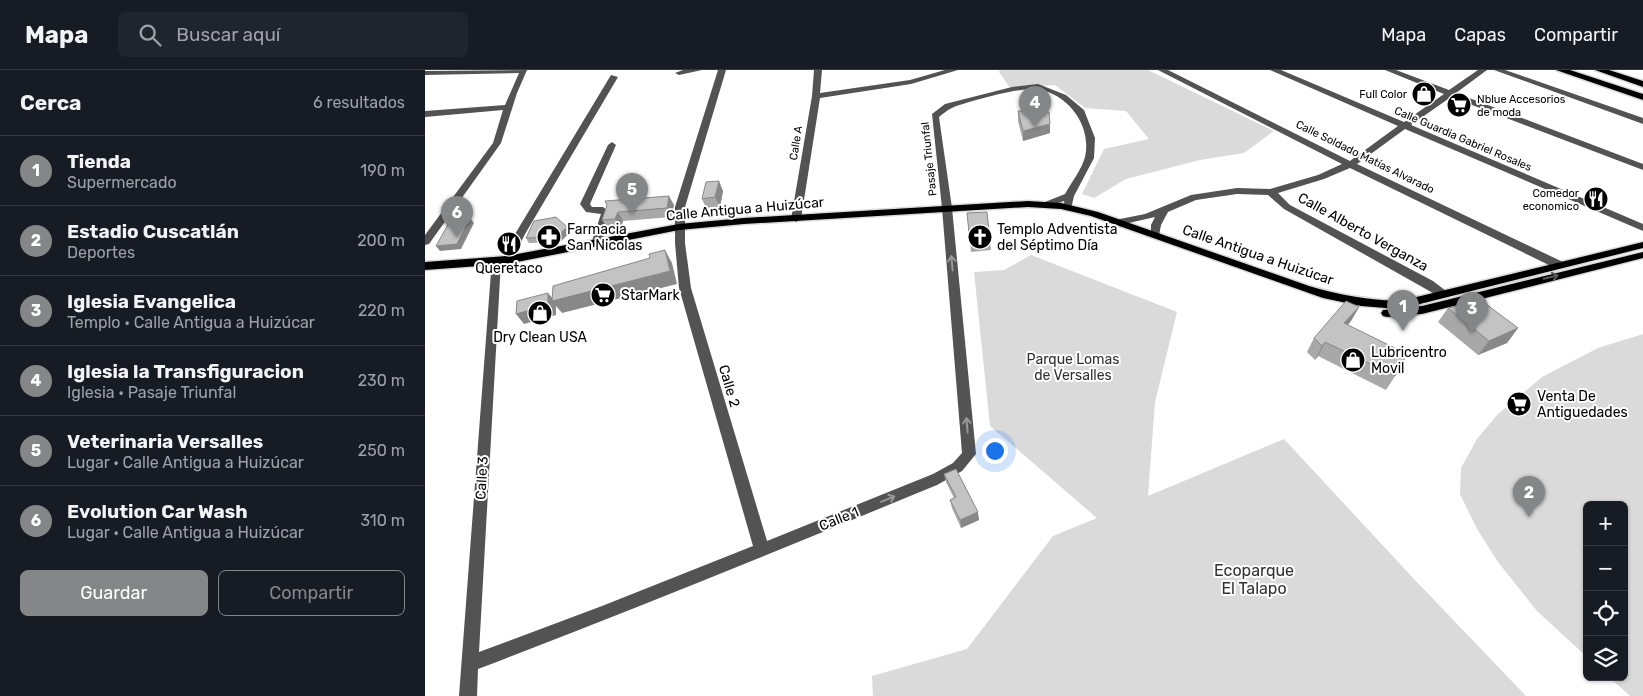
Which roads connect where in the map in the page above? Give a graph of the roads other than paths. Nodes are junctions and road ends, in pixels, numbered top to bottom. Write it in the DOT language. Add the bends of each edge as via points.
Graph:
graph roads {
  1 [pos="698,70"];
  2 [pos="722,70"];
  3 [pos="818,70"];
  4 [pos="954,70"];
  5 [pos="1162,70"];
  6 [pos="1274,70"];
  7 [pos="1389,70"];
  8 [pos="1483,70"];
  9 [pos="1499,70"];
  10 [pos="1561,70"];
  11 [pos="1580,70"];
  12 [pos="1601,70"];
  13 [pos="1617,70"];
  14 [pos="425,73"];
  15 [pos="679,73"];
  16 [pos="615,76"];
  17 [pos="1643,78"];
  18 [pos="1643,84"];
  19 [pos="1643,90"];
  20 [pos="1451,93"];
  21 [pos="816,96"];
  22 [pos="1643,97"];
  23 [pos="508,107"];
  24 [pos="425,114"];
  25 [pos="1643,121"];
  26 [pos="1406,127"];
  27 [pos="611,145"];
  28 [pos="1351,164"];
  29 [pos="1643,167"];
  30 [pos="1271,192"];
  31 [pos="1069,196"];
  32 [pos="1047,204"];
  33 [pos="1011,206"];
  34 [pos="1068,207"];
  35 [pos="947,208"];
  36 [pos="1164,210"];
  37 [pos="797,218"];
  38 [pos="1121,222"];
  39 [pos="679,227"];
  40 [pos="1643,228"];
  41 [pos="1155,234"];
  42 [pos="425,242"];
  43 [pos="596,244"];
  44 [pos="1643,245"];
  45 [pos="1643,255"];
  46 [pos="501,260"];
  47 [pos="1559,264"];
  48 [pos="425,266"];
  49 [pos="1444,294"];
  50 [pos="762,550"];
  51 [pos="471,663"];
  52 [pos="468,696"];
  1 -- 15 [label="street"];
  2 -- 39 [label="street, Calle 2" via="680,207"];
  3 -- 21 [label="street, Calle A"];
  4 -- 21 [label="street" via="911,82"];
  5 -- 28 [label="street, Calle Soldado Matías Alvarado"];
  6 -- 26 [label="street, Calle Guardia Gabriel Rosales"];
  7 -- 20 [label="street"];
  8 -- 20 [label="street"];
  9 -- 25 [label="street"];
  10 -- 22 [label="highway"];
  11 -- 19 [label="highway"];
  12 -- 18 [label="highway"];
  13 -- 17 [label="highway"];
  14 -- 23 [label="street" via="524,72"];
  16 -- 46 [label="street"];
  20 -- 26 [label="street"];
  20 -- 29 [label="street"];
  21 -- 37 [label="street, Calle A"];
  23 -- 24 [label="street"];
  23 -- 42 [label="street" via="497,143"];
  26 -- 28 [label="street"];
  26 -- 40 [label="street, Calle Guardia Gabriel Rosales"];
  27 -- 43 [label="street" via="585,204 589,210 600,209 606,213"];
  28 -- 30 [label="street"];
  28 -- 47 [label="street, Calle Soldado Matías Alvarado"];
  30 -- 36 [label="street" via="1209,194"];
  30 -- 49 [label="street, Calle Alberto Verganza" via="1287,207"];
  31 -- 32 [label="street"];
  31 -- 34 [label="street, Pasaje Triunfal"];
  31 -- 35 [label="street, Pasaje Triunfal" via="1089,158 1091,138 1081,112 1063,97 1039,86 1012,89 948,106 935,116"];
  32 -- 33 [label="main road, Calle Antigua a Huizúcar"];
  32 -- 34 [label="main road, Calle Antigua a Huizúcar"];
  33 -- 35 [label="main road, Calle Antigua a Huizúcar"];
  33 -- 45 [label="main road, Calle Antigua a Huizúcar, one-way" via="1107,225 1316,301 1383,314 1422,310"];
  34 -- 38 [label="main road, Calle Antigua a Huizúcar"];
  35 -- 37 [label="main road, Calle Antigua a Huizúcar"];
  50 -- 35 [label="street, Calle 1, one-way" via="945,475 957,469 969,454"];
  36 -- 38 [label="street" via="1147,218"];
  36 -- 41 [label="street"];
  37 -- 39 [label="main road, Calle Antigua a Huizúcar"];
  38 -- 41 [label="main road, Calle Antigua a Huizúcar"];
  39 -- 43 [label="main road, Calle Antigua a Huizúcar"];
  39 -- 50 [label="street, Calle 2" via="685,288"];
  41 -- 49 [label="main road, Calle Antigua a Huizúcar" via="1314,293 1345,300 1400,305"];
  43 -- 46 [label="main road, Calle Antigua a Huizúcar"];
  44 -- 47 [label="main road, Calle Antigua a Huizúcar"];
  46 -- 48 [label="main road, Calle Antigua a Huizúcar"];
  46 -- 51 [label="street, Calle 3"];
  47 -- 49 [label="main road, Calle Antigua a Huizúcar"];
  50 -- 51 [label="street, Calle 1"];
  51 -- 52 [label="street, Calle 3"];
}
